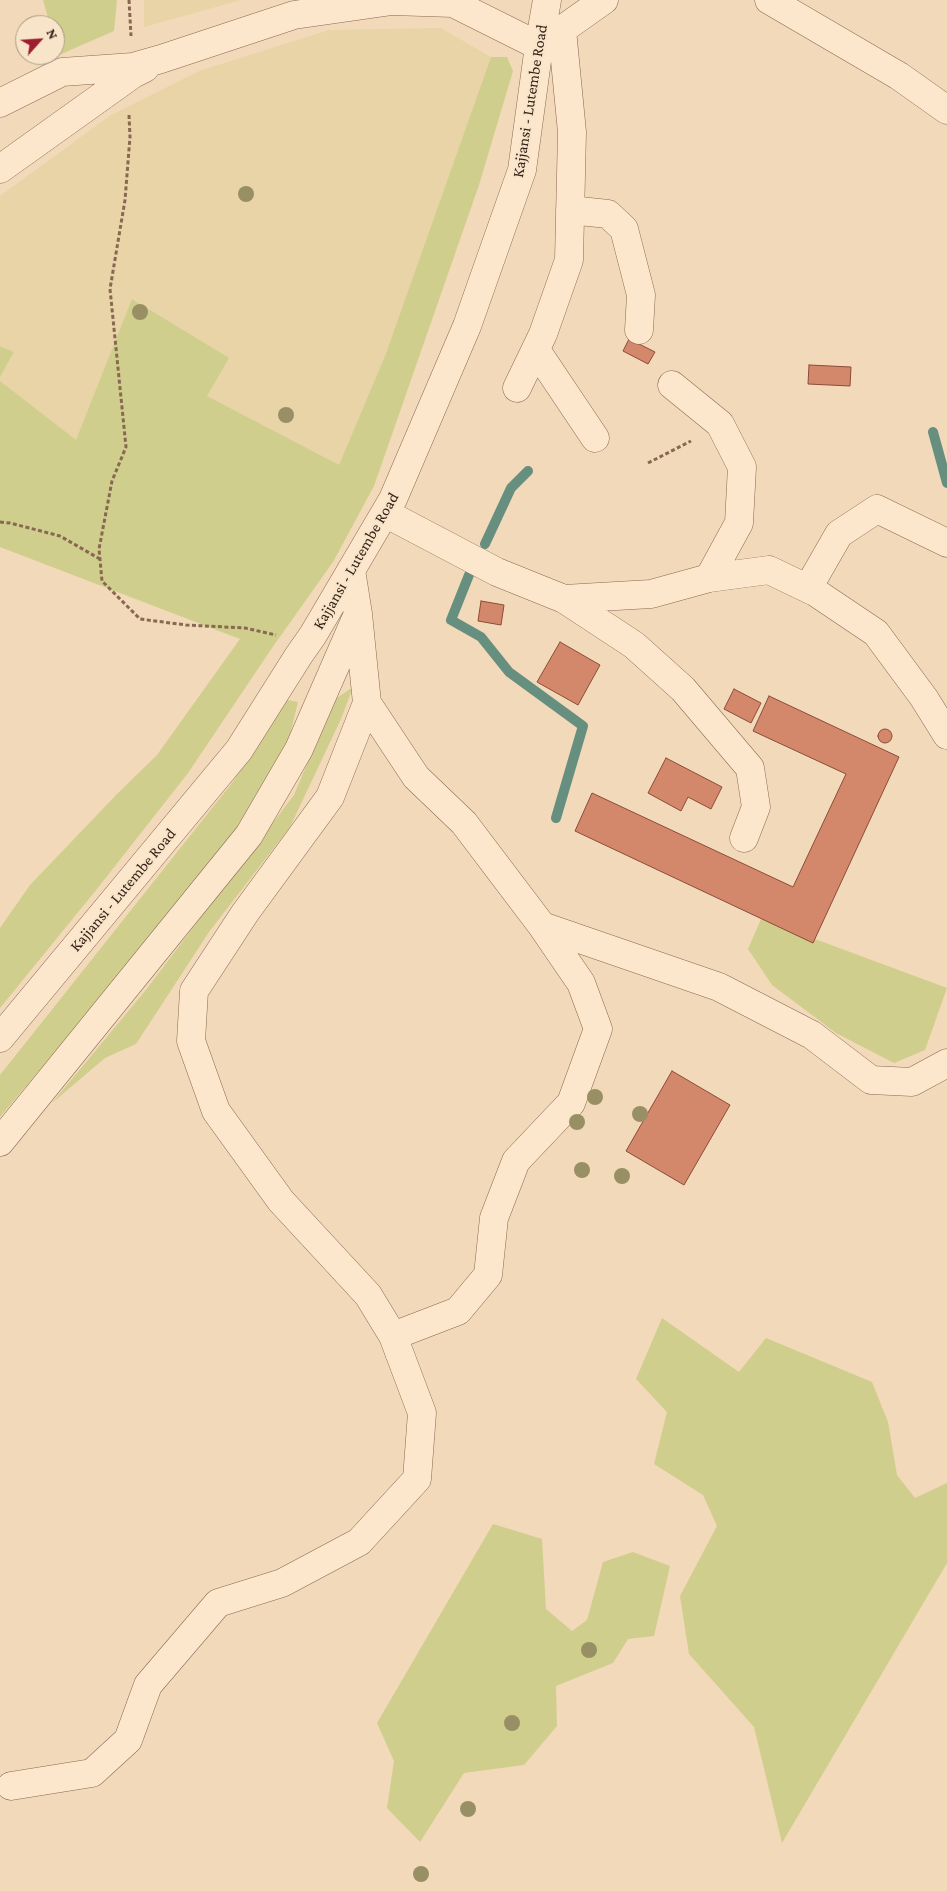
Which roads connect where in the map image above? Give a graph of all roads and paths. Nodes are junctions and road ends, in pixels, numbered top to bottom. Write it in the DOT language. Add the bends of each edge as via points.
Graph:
graph roads {
  1 [pos="128,0"];
  2 [pos="547,0"];
  3 [pos="769,0"];
  4 [pos="602,1"];
  5 [pos="562,30"];
  6 [pos="539,46"];
  7 [pos="133,71"];
  8 [pos="0,103"];
  9 [pos="947,110"];
  10 [pos="0,169"];
  11 [pos="570,210"];
  12 [pos="639,330"];
  13 [pos="536,350"];
  14 [pos="672,385"];
  15 [pos="517,388"];
  16 [pos="594,438"];
  17 [pos="729,441"];
  18 [pos="648,464"];
  19 [pos="385,514"];
  20 [pos="0,522"];
  21 [pos="947,543"];
  22 [pos="100,560"];
  23 [pos="351,570"];
  24 [pos="709,578"];
  25 [pos="808,588"];
  26 [pos="564,599"];
  27 [pos="358,614"];
  28 [pos="298,655"];
  29 [pos="366,703"];
  30 [pos="947,735"];
  31 [pos="744,838"];
  32 [pos="542,926"];
  33 [pos="0,1038"];
  34 [pos="947,1063"];
  35 [pos="0,1142"];
  36 [pos="393,1336"];
  37 [pos="11,1786"];
  1 -- 7 [label="path"];
  2 -- 6 [label="street, Kajjansi - Lutembe Road"];
  3 -- 9 [label="street" via="899,76"];
  4 -- 5 [label="street"];
  5 -- 6 [label="street"];
  5 -- 11 [label="street" via="572,132"];
  6 -- 7 [label="street" via="452,3 392,1 294,15"];
  6 -- 19 [label="street, Kajjansi - Lutembe Road" via="522,170 467,326"];
  7 -- 8 [label="street" via="62,72"];
  7 -- 10 [label="street"];
  7 -- 22 [label="path" via="125,200 110,289 126,447 112,480 99,549"];
  11 -- 12 [label="street" via="608,214 624,229 641,295"];
  11 -- 13 [label="street" via="569,260"];
  13 -- 15 [label="street"];
  13 -- 16 [label="street"];
  14 -- 17 [label="street" via="720,424"];
  17 -- 18 [label="path" via="692,441"];
  17 -- 24 [label="street" via="742,467 740,523"];
  19 -- 23 [label="street, Kajjansi - Lutembe Road"];
  19 -- 26 [label="street" via="497,572"];
  20 -- 22 [label="path" via="60,536"];
  21 -- 25 [label="street" via="877,509 839,534"];
  22 -- 28 [label="path" via="102,581 140,619 245,628 280,636"];
  23 -- 27 [label="street"];
  23 -- 28 [label="street, Kajjansi - Lutembe Road"];
  24 -- 25 [label="street" via="769,570"];
  24 -- 26 [label="street" via="651,594"];
  25 -- 30 [label="street" via="876,633"];
  26 -- 31 [label="street" via="634,646 683,689 750,768 756,808"];
  27 -- 29 [label="street"];
  27 -- 35 [label="street" via="299,749 249,835"];
  28 -- 33 [label="street, Kajjansi - Lutembe Road" via="239,750"];
  29 -- 32 [label="street" via="416,777 464,823"];
  29 -- 36 [label="street" via="330,797 245,913 194,991 191,1041 216,1111 281,1201 368,1295"];
  32 -- 34 [label="street" via="720,988 812,1035 871,1080 912,1082"];
  32 -- 36 [label="street" via="581,983 598,1029 571,1103 516,1161 494,1218 488,1275 458,1311"];
  36 -- 37 [label="street" via="422,1413 417,1479 359,1542 282,1584 218,1604 148,1685 128,1740 92,1773"];
}
